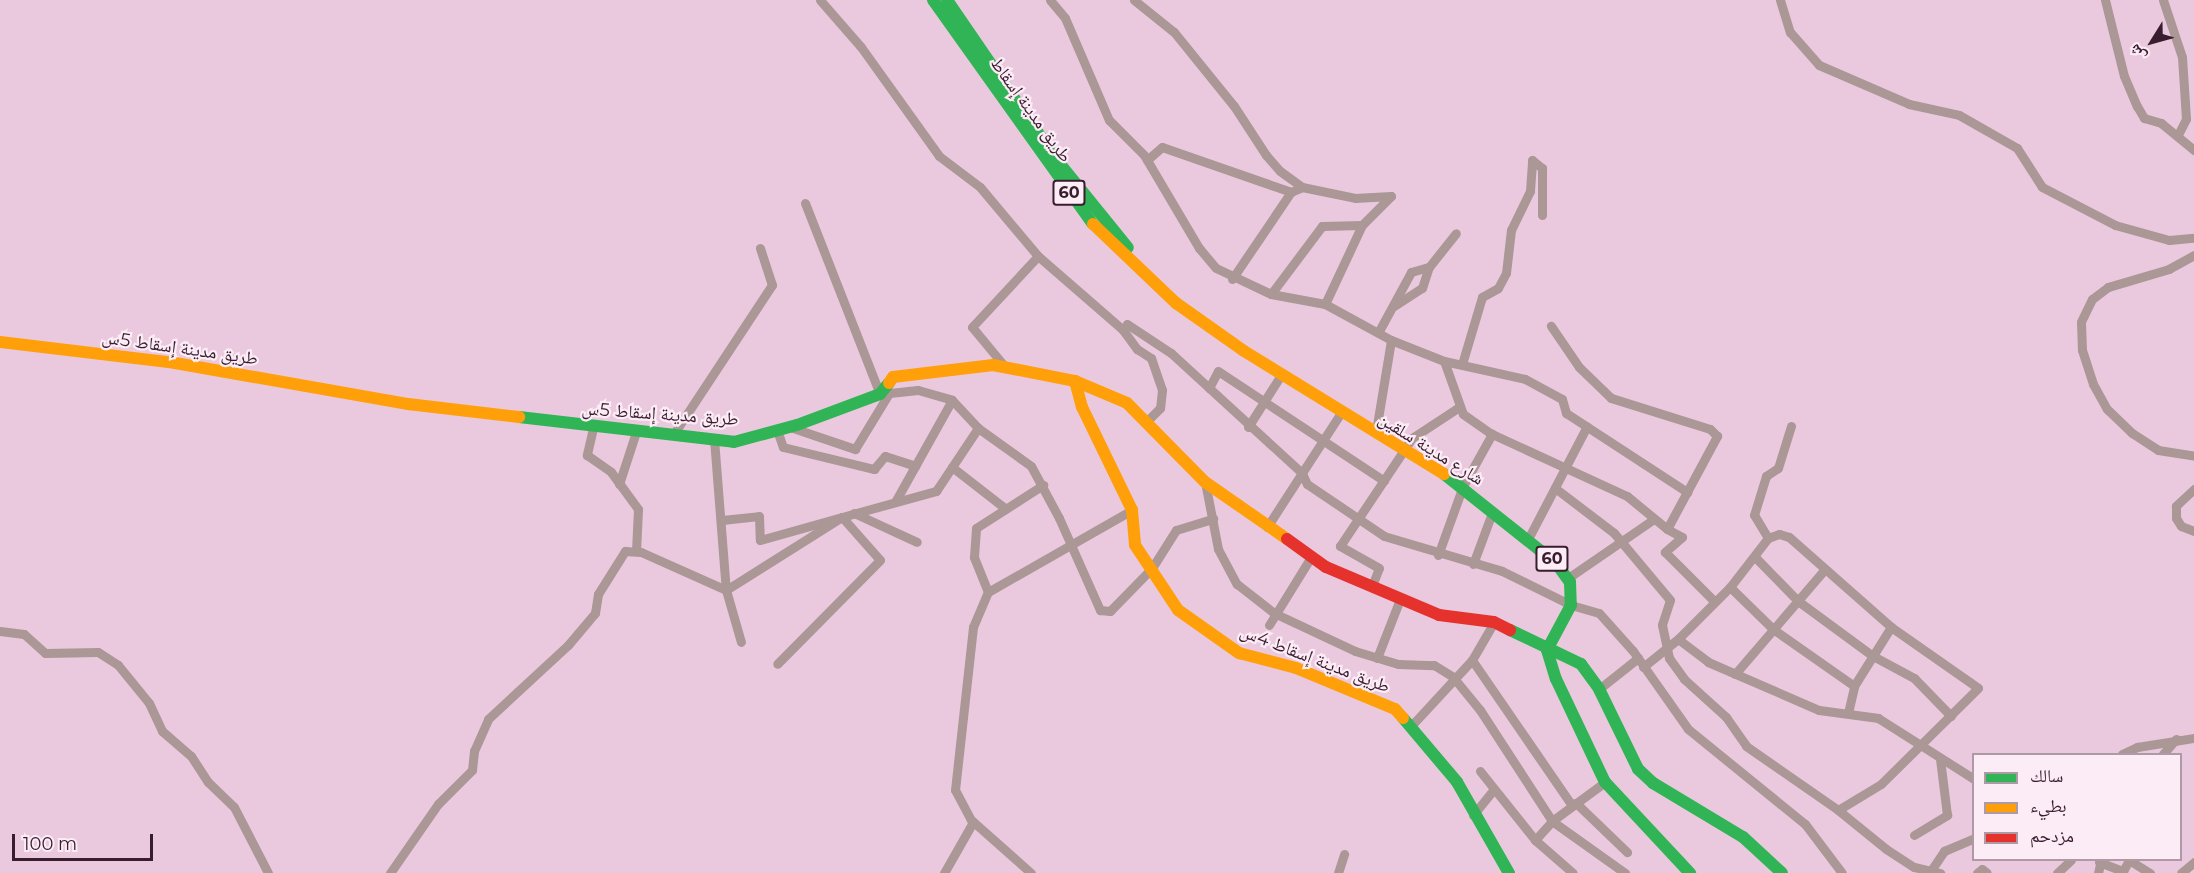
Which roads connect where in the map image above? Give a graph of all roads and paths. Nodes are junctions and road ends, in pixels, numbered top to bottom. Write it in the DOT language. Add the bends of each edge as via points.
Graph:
graph roads {
  1 [pos="820,0"];
  2 [pos="933,0"];
  3 [pos="947,0"];
  4 [pos="1050,0"];
  5 [pos="1134,0"];
  6 [pos="1780,0"];
  7 [pos="2163,0"];
  8 [pos="2103,1"];
  9 [pos="2178,135"];
  10 [pos="2194,150"];
  11 [pos="1146,160"];
  12 [pos="1302,187"];
  13 [pos="1291,192"];
  14 [pos="805,203"];
  15 [pos="1542,215"];
  16 [pos="1362,225"];
  17 [pos="1456,233"];
  18 [pos="2194,238"];
  19 [pos="760,248"];
  20 [pos="2194,255"];
  21 [pos="1038,256"];
  22 [pos="1429,267"];
  23 [pos="1232,279"];
  24 [pos="1271,294"];
  25 [pos="1325,304"];
  26 [pos="1392,307"];
  27 [pos="1551,326"];
  28 [pos="1123,330"];
  29 [pos="1379,331"];
  30 [pos="1391,340"];
  31 [pos="0,342"];
  32 [pos="1244,351"];
  33 [pos="1444,361"];
  34 [pos="1462,364"];
  35 [pos="1006,368"];
  36 [pos="1281,375"];
  37 [pos="1075,381"];
  38 [pos="1209,388"];
  39 [pos="884,394"];
  40 [pos="952,399"];
  41 [pos="1264,403"];
  42 [pos="1459,407"];
  43 [pos="1340,414"];
  44 [pos="1146,422"];
  45 [pos="1587,426"];
  46 [pos="1791,426"];
  47 [pos="790,427"];
  48 [pos="1248,427"];
  49 [pos="593,428"];
  50 [pos="978,428"];
  51 [pos="777,430"];
  52 [pos="1376,431"];
  53 [pos="636,432"];
  54 [pos="1492,434"];
  55 [pos="673,435"];
  56 [pos="714,439"];
  57 [pos="1324,441"];
  58 [pos="1402,450"];
  59 [pos="2194,456"];
  60 [pos="915,466"];
  61 [pos="952,467"];
  62 [pos="1567,468"];
  63 [pos="1303,477"];
  64 [pos="1384,481"];
  65 [pos="1205,482"];
  66 [pos="620,484"];
  67 [pos="1043,485"];
  68 [pos="1463,486"];
  69 [pos="1555,488"];
  70 [pos="2194,489"];
  71 [pos="1687,492"];
  72 [pos="895,502"];
  73 [pos="1006,509"];
  74 [pos="1132,510"];
  75 [pos="854,513"];
  76 [pos="1492,513"];
  77 [pos="842,517"];
  78 [pos="1213,519"];
  79 [pos="1654,519"];
  80 [pos="722,520"];
  81 [pos="1358,520"];
  82 [pos="1267,527"];
  83 [pos="1667,528"];
  84 [pos="2194,531"];
  85 [pos="1768,538"];
  86 [pos="1528,539"];
  87 [pos="917,542"];
  88 [pos="1622,542"];
  89 [pos="1071,547"];
  90 [pos="636,551"];
  91 [pos="1438,555"];
  92 [pos="1311,557"];
  93 [pos="1755,557"];
  94 [pos="1473,564"];
  95 [pos="1152,568"];
  96 [pos="1824,570"];
  97 [pos="1568,578"];
  98 [pos="1372,586"];
  99 [pos="1730,587"];
  100 [pos="726,590"];
  101 [pos="988,592"];
  102 [pos="1400,598"];
  103 [pos="1714,601"];
  104 [pos="1798,601"];
  105 [pos="1571,605"];
  106 [pos="1274,613"];
  107 [pos="1494,622"];
  108 [pos="1269,625"];
  109 [pos="1891,627"];
  110 [pos="1773,629"];
  111 [pos="0,632"];
  112 [pos="1678,639"];
  113 [pos="741,642"];
  114 [pos="1668,648"];
  115 [pos="1547,650"];
  116 [pos="1873,656"];
  117 [pos="1377,658"];
  118 [pos="1472,660"];
  119 [pos="1640,663"];
  120 [pos="777,664"];
  121 [pos="1735,674"];
  122 [pos="1455,679"];
  123 [pos="1854,686"];
  124 [pos="1599,690"];
  125 [pos="1497,699"];
  126 [pos="1480,710"];
  127 [pos="1848,713"];
  128 [pos="1951,716"];
  129 [pos="1412,725"];
  130 [pos="2194,738"];
  131 [pos="2176,739"];
  132 [pos="1919,747"];
  133 [pos="2124,753"];
  134 [pos="2164,753"];
  135 [pos="1940,759"];
  136 [pos="1480,771"];
  137 [pos="1972,778"];
  138 [pos="1605,782"];
  139 [pos="1494,789"];
  140 [pos="1576,803"];
  141 [pos="1838,810"];
  142 [pos="1473,815"];
  143 [pos="1552,821"];
  144 [pos="973,822"];
  145 [pos="1914,835"];
  146 [pos="1972,839"];
  147 [pos="1535,840"];
  148 [pos="1628,852"];
  149 [pos="1344,854"];
  150 [pos="2070,861"];
  151 [pos="2100,861"];
  152 [pos="2128,861"];
  153 [pos="2130,861"];
  154 [pos="2194,862"];
  155 [pos="1507,868"];
  156 [pos="1936,871"];
  157 [pos="268,873"];
  158 [pos="390,873"];
  159 [pos="944,873"];
  160 [pos="1031,873"];
  161 [pos="1338,873"];
  162 [pos="1518,873"];
  163 [pos="1573,873"];
  164 [pos="1625,873"];
  165 [pos="1690,873"];
  166 [pos="1782,873"];
  167 [pos="1842,873"];
  168 [pos="1977,873"];
  169 [pos="1987,873"];
  170 [pos="2057,873"];
  171 [pos="2098,873"];
  172 [pos="2150,873"];
  173 [pos="2181,873"];
  1 -- 21 [label="street" via="861,47 939,156 980,187"];
  2 -- 32 [label="street, طريق مدينة إسقاط / 60" via="1089,220 1176,303"];
  3 -- 32 [label="street, 60" via="1056,159 1121,240 1176,296"];
  4 -- 11 [label="street" via="1065,18 1109,120"];
  5 -- 12 [label="street" via="1173,32 1234,106 1266,155"];
  6 -- 18 [label="street" via="1790,32 1819,65 1909,104 1959,115 2017,148 2042,187 2115,225 2169,240"];
  7 -- 9 [label="street" via="2182,57 2186,119"];
  8 -- 9 [label="street" via="2124,76 2137,106 2144,118"];
  9 -- 10 [label="street"];
  11 -- 13 [label="street" via="1162,147"];
  11 -- 23 [label="street" via="1198,248"];
  12 -- 13 [label="street"];
  12 -- 16 [label="street" via="1355,198 1391,196"];
  13 -- 23 [label="street"];
  14 -- 39 [label="street"];
  15 -- 34 [label="street" via="1542,168 1532,160 1530,192 1511,230 1506,273 1498,288 1482,297"];
  16 -- 24 [label="street" via="1322,226"];
  16 -- 25 [label="street"];
  17 -- 22 [label="street"];
  19 -- 55 [label="street" via="772,285"];
  20 -- 59 [label="street" via="2169,269 2108,286 2092,299 2081,322 2082,350 2093,384 2107,409 2132,433 2158,450"];
  21 -- 28 [label="street"];
  21 -- 35 [label="street" via="972,327"];
  22 -- 26 [label="street" via="1422,288"];
  22 -- 26 [label="street" via="1411,272"];
  23 -- 24 [label="street"];
  24 -- 25 [label="street"];
  25 -- 29 [label="street"];
  26 -- 29 [label="street"];
  27 -- 71 [label="street" via="1579,367 1611,398 1710,429 1717,436"];
  28 -- 38 [label="street" via="1127,324 1171,353"];
  28 -- 44 [label="street" via="1137,349 1151,358 1162,390 1160,408"];
  29 -- 30 [label="street"];
  30 -- 33 [label="street"];
  30 -- 52 [label="street"];
  31 -- 49 [label="street, طريق مدينة إسقاط 5س" via="175,363 408,404"];
  32 -- 36 [label="street, شارع مدينة سلقين / 60"];
  33 -- 34 [label="street"];
  33 -- 42 [label="street"];
  34 -- 45 [label="street" via="1525,379 1562,399 1566,413"];
  35 -- 37 [label="street, طريق مدينة إسقاط 5س"];
  35 -- 39 [label="street, طريق مدينة إسقاط 5س" via="993,365 892,377"];
  36 -- 41 [label="street"];
  36 -- 43 [label="street, شارع مدينة سلقين / 60"];
  37 -- 44 [label="street, طريق مدينة إسقاط 5س" via="1127,403"];
  37 -- 74 [label="street, طريق مدينة إسقاط 4س" via="1082,407"];
  38 -- 41 [label="street" via="1218,371"];
  38 -- 48 [label="street"];
  39 -- 40 [label="street" via="918,390"];
  39 -- 47 [label="street, طريق مدينة إسقاط 5س"];
  39 -- 47 [label="street" via="855,449"];
  40 -- 50 [label="street"];
  40 -- 60 [label="street"];
  41 -- 48 [label="street"];
  41 -- 57 [label="street"];
  42 -- 54 [label="street"];
  42 -- 58 [label="street" via="1412,438"];
  43 -- 52 [label="street, شارع مدينة سلقين / 60"];
  43 -- 57 [label="street"];
  44 -- 65 [label="street, طريق مدينة إسقاط 5س"];
  45 -- 62 [label="street"];
  45 -- 71 [label="street"];
  46 -- 85 [label="street" via="1778,468 1766,476 1754,515"];
  47 -- 51 [label="street, طريق مدينة إسقاط 5س"];
  48 -- 63 [label="street"];
  49 -- 53 [label="street, طريق مدينة إسقاط 5س"];
  49 -- 66 [label="street" via="587,455 611,472"];
  50 -- 61 [label="street"];
  50 -- 67 [label="street" via="1031,466"];
  51 -- 56 [label="street, طريق مدينة إسقاط 5س" via="734,442"];
  51 -- 60 [label="street" via="783,447 874,469 885,456"];
  52 -- 58 [label="street, شارع مدينة سلقين / 60"];
  53 -- 55 [label="street, طريق مدينة إسقاط 5س"];
  53 -- 66 [label="street"];
  54 -- 62 [label="street"];
  54 -- 68 [label="street"];
  55 -- 56 [label="street, طريق مدينة إسقاط 5س"];
  56 -- 80 [label="street"];
  57 -- 63 [label="street"];
  57 -- 64 [label="street"];
  58 -- 64 [label="street"];
  58 -- 68 [label="street, شارع مدينة سلقين / 60"];
  60 -- 72 [label="street"];
  61 -- 72 [label="street" via="936,491"];
  61 -- 73 [label="street"];
  62 -- 69 [label="street"];
  62 -- 79 [label="street" via="1627,496"];
  63 -- 81 [label="street"];
  63 -- 82 [label="street"];
  64 -- 81 [label="street"];
  65 -- 78 [label="street"];
  65 -- 82 [label="street, طريق مدينة إسقاط 5س"];
  66 -- 90 [label="street" via="638,509"];
  67 -- 73 [label="street"];
  67 -- 89 [label="street"];
  68 -- 76 [label="street, شارع مدينة سلقين / 60"];
  68 -- 91 [label="street"];
  69 -- 86 [label="street"];
  69 -- 88 [label="street"];
  70 -- 84 [label="street" via="2176,506 2175,518 2181,526"];
  71 -- 83 [label="street"];
  72 -- 75 [label="street"];
  73 -- 101 [label="street" via="976,528 974,557"];
  74 -- 89 [label="street"];
  74 -- 95 [label="street, طريق مدينة إسقاط 4س" via="1135,545"];
  75 -- 77 [label="street"];
  75 -- 87 [label="street"];
  76 -- 86 [label="street, شارع مدينة سلقين / 60"];
  76 -- 94 [label="street"];
  77 -- 80 [label="street" via="759,540 759,516"];
  77 -- 100 [label="street"];
  77 -- 120 [label="street" via="880,560"];
  78 -- 95 [label="street" via="1176,530"];
  78 -- 106 [label="street" via="1218,549 1237,584"];
  79 -- 83 [label="street"];
  79 -- 88 [label="street"];
  80 -- 100 [label="street"];
  81 -- 91 [label="street" via="1384,536"];
  81 -- 98 [label="street" via="1340,546 1379,568"];
  82 -- 92 [label="street, طريق مدينة إسقاط 5س"];
  83 -- 103 [label="street" via="1682,537 1665,552"];
  85 -- 93 [label="street"];
  85 -- 96 [label="street" via="1779,534 1790,537"];
  86 -- 97 [label="street, شارع مدينة سلقين / 60"];
  88 -- 97 [label="street"];
  88 -- 114 [label="street" via="1670,600 1662,626"];
  89 -- 95 [label="street" via="1091,593 1106,613"];
  89 -- 101 [label="street"];
  90 -- 100 [label="street"];
  90 -- 158 [label="street" via="625,551 598,594 595,613 568,645 488,719 474,751 472,770 438,804"];
  91 -- 94 [label="street"];
  92 -- 98 [label="street, طريق مدينة إسقاط 5س"];
  92 -- 106 [label="street"];
  93 -- 99 [label="street"];
  93 -- 104 [label="street"];
  94 -- 105 [label="street" via="1502,572"];
  95 -- 129 [label="street, طريق مدينة إسقاط 4س" via="1178,610 1239,653 1296,668 1395,709"];
  96 -- 104 [label="street"];
  96 -- 109 [label="street"];
  97 -- 105 [label="street, 60"];
  98 -- 102 [label="street, طريق مدينة إسقاط 5س"];
  99 -- 103 [label="street"];
  99 -- 110 [label="street"];
  100 -- 113 [label="street"];
  101 -- 144 [label="street" via="973,627 955,790"];
  102 -- 107 [label="street, طريق مدينة إسقاط 5س" via="1439,615"];
  102 -- 117 [label="street"];
  103 -- 112 [label="street"];
  104 -- 110 [label="street"];
  104 -- 116 [label="street"];
  105 -- 115 [label="street"];
  105 -- 119 [label="street" via="1599,613"];
  106 -- 108 [label="street"];
  106 -- 117 [label="street"];
  107 -- 115 [label="street, طريق مدينة إسقاط 5س"];
  107 -- 118 [label="street"];
  109 -- 116 [label="street"];
  109 -- 128 [label="street" via="1978,688"];
  110 -- 121 [label="street"];
  110 -- 123 [label="street"];
  111 -- 157 [label="street" via="24,634 45,652 98,652 118,665 149,703 162,731 191,756 208,782 234,807"];
  112 -- 114 [label="street"];
  112 -- 121 [label="street" via="1708,662"];
  114 -- 119 [label="street"];
  114 -- 141 [label="street" via="1669,658 1684,679 1725,717 1746,746"];
  115 -- 124 [label="street, طريق مدينة إسقاط 5س" via="1581,664"];
  115 -- 138 [label="street" via="1556,679"];
  116 -- 123 [label="street"];
  116 -- 128 [label="street" via="1914,678"];
  117 -- 122 [label="street" via="1398,664 1434,665"];
  118 -- 122 [label="street"];
  118 -- 125 [label="street"];
  119 -- 124 [label="street"];
  119 -- 167 [label="street" via="1688,729 1805,824"];
  121 -- 127 [label="street" via="1819,710"];
  122 -- 126 [label="street"];
  122 -- 129 [label="street"];
  123 -- 127 [label="street"];
  124 -- 166 [label="street, طريق مدينة إسقاط 5س" via="1638,769 1653,783 1743,837"];
  125 -- 126 [label="street"];
  125 -- 140 [label="street" via="1571,804"];
  126 -- 143 [label="street"];
  127 -- 132 [label="street" via="1878,718"];
  128 -- 132 [label="street"];
  129 -- 142 [label="street, طريق مدينة إسقاط 4س" via="1457,782"];
  130 -- 131 [label="street"];
  131 -- 133 [label="street"];
  131 -- 134 [label="street"];
  132 -- 135 [label="street"];
  132 -- 141 [label="street" via="1881,784"];
  135 -- 137 [label="street"];
  135 -- 145 [label="street" via="1947,815"];
  136 -- 139 [label="street"];
  138 -- 140 [label="street"];
  138 -- 165 [label="street"];
  139 -- 142 [label="street"];
  139 -- 147 [label="street"];
  140 -- 143 [label="street"];
  140 -- 148 [label="street"];
  141 -- 156 [label="street" via="1914,867"];
  142 -- 155 [label="street, طريق مدينة إسقاط 4س"];
  143 -- 147 [label="street"];
  143 -- 164 [label="street"];
  144 -- 159 [label="street"];
  144 -- 160 [label="street"];
  146 -- 156 [label="street" via="1944,851"];
  147 -- 163 [label="street"];
  149 -- 161 [label="street"];
  150 -- 170 [label="street"];
  151 -- 152 [label="street" via="2123,871"];
  151 -- 171 [label="street"];
  153 -- 172 [label="street"];
  154 -- 173 [label="street"];
  155 -- 162 [label="street"];
  168 -- 169 [label="street" via="1982,869"];
}
